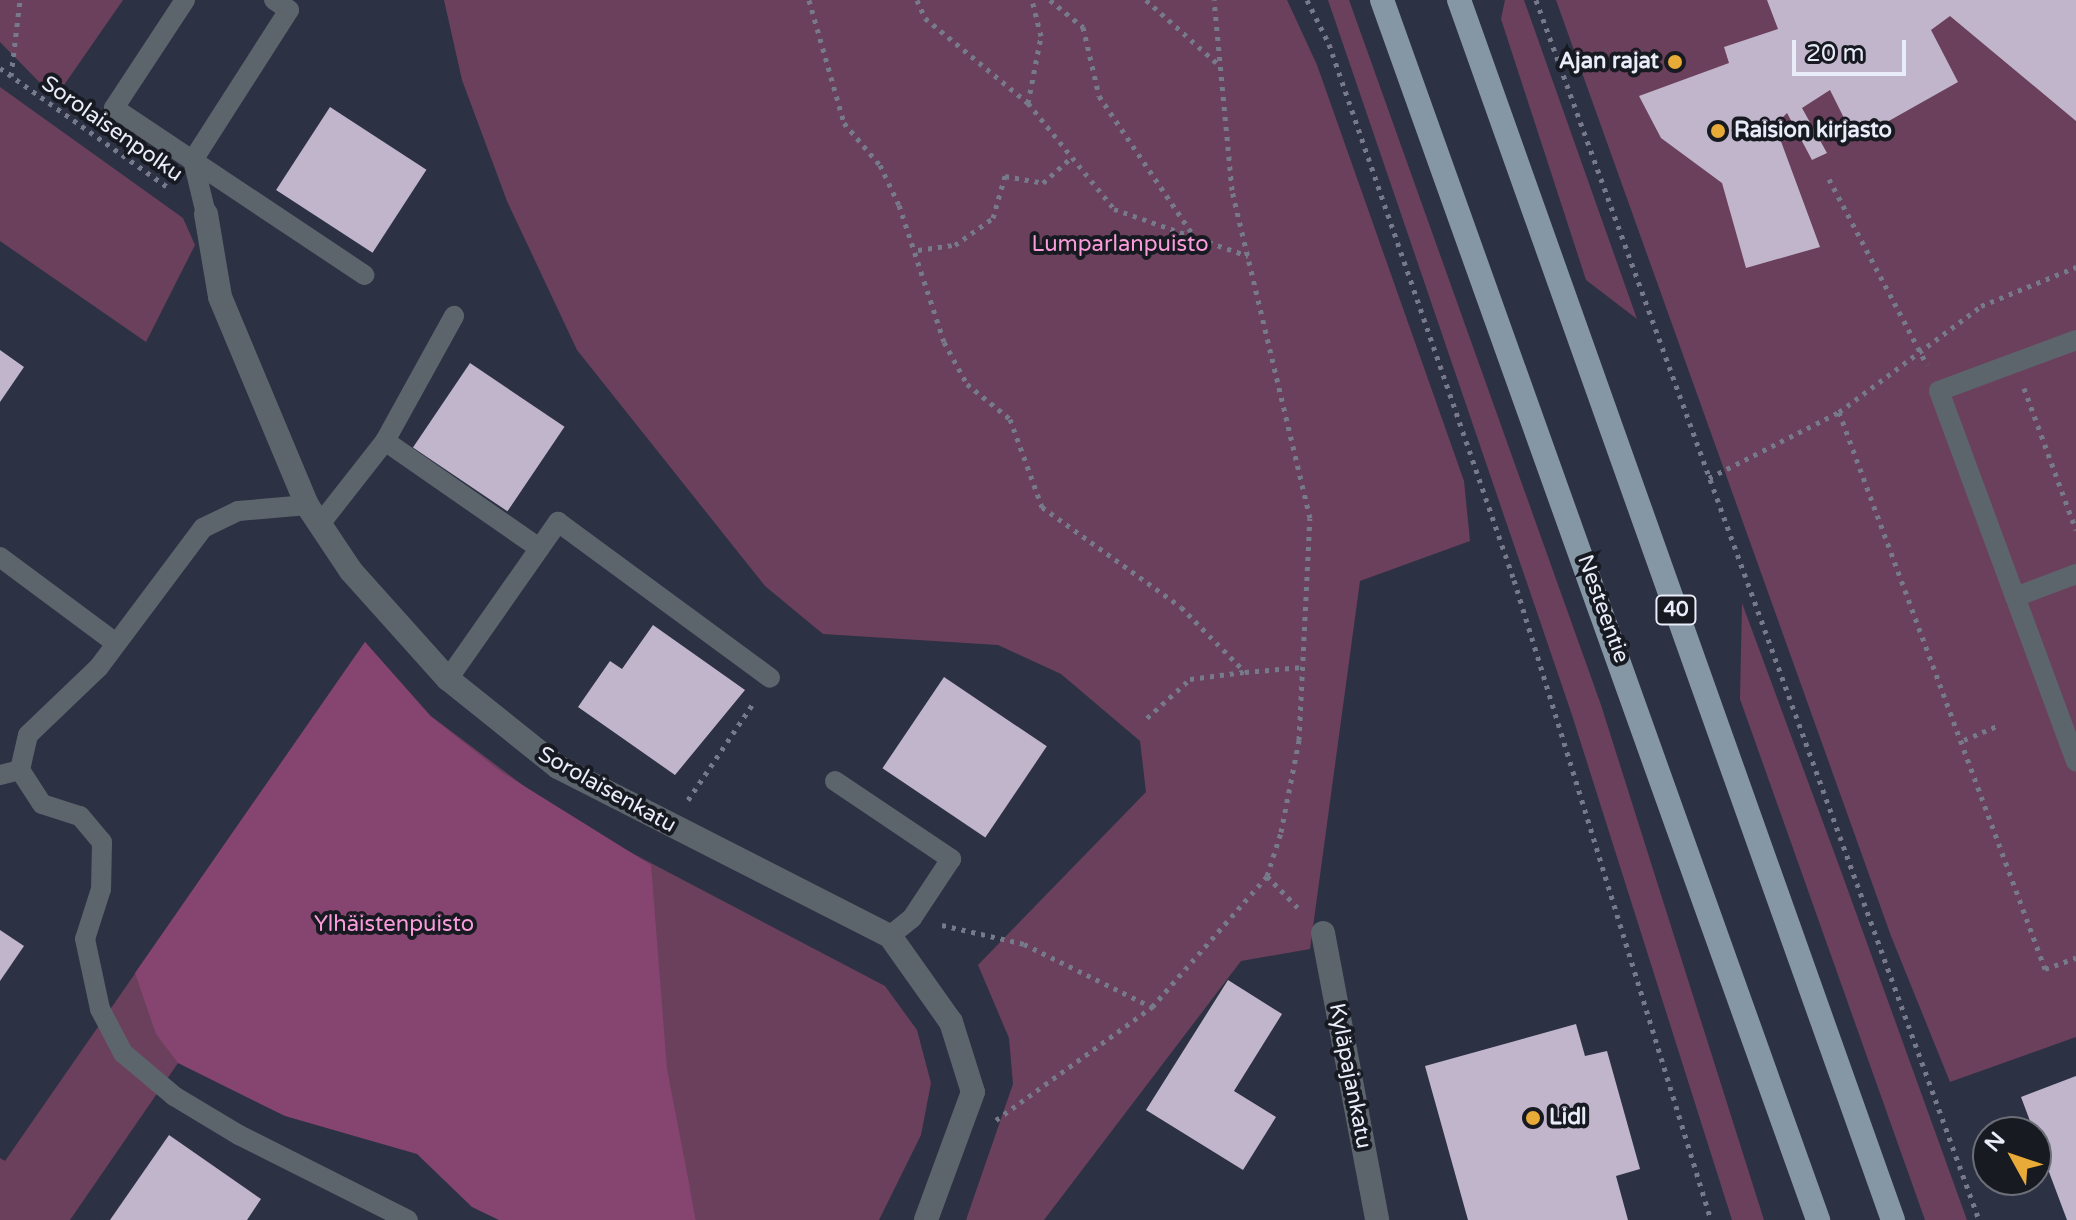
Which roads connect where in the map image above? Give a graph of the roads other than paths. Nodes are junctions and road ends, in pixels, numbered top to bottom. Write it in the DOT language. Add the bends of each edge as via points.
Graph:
graph roads {
  1 [pos="185,0"];
  2 [pos="274,0"];
  3 [pos="1382,0"];
  4 [pos="1459,0"];
  5 [pos="193,160"];
  6 [pos="206,214"];
  7 [pos="364,275"];
  8 [pos="454,316"];
  9 [pos="2076,340"];
  10 [pos="385,441"];
  11 [pos="313,515"];
  12 [pos="539,548"];
  13 [pos="0,557"];
  14 [pos="2076,574"];
  15 [pos="2015,597"];
  16 [pos="116,643"];
  17 [pos="770,678"];
  18 [pos="448,679"];
  19 [pos="2076,761"];
  20 [pos="10,772"];
  21 [pos="835,781"];
  22 [pos="1323,933"];
  23 [pos="890,936"];
  24 [pos="408,1220"];
  25 [pos="926,1220"];
  26 [pos="1377,1220"];
  27 [pos="1818,1220"];
  28 [pos="1893,1220"];
  1 -- 5 [label="lane" via="114,108"];
  2 -- 5 [label="lane" via="289,10"];
  3 -- 27 [label="main road, Nesteentie"];
  4 -- 28 [label="main road, 40"];
  5 -- 6 [label="lane"];
  5 -- 7 [label="lane"];
  6 -- 11 [label="street, Sorolaisenkatu" via="220,297"];
  8 -- 10 [label="lane"];
  9 -- 15 [label="lane" via="1939,391"];
  10 -- 11 [label="lane"];
  10 -- 12 [label="lane"];
  11 -- 16 [label="lane" via="238,511 203,528"];
  11 -- 18 [label="street, Sorolaisenkatu" via="351,571"];
  12 -- 17 [label="lane" via="558,522"];
  12 -- 18 [label="lane"];
  13 -- 16 [label="lane"];
  14 -- 15 [label="lane"];
  15 -- 19 [label="lane"];
  16 -- 20 [label="lane" via="28,735"];
  18 -- 23 [label="street, Sorolaisenkatu" via="558,767"];
  20 -- 24 [label="lane" via="42,804 80,816 102,842 101,889 85,939 100,1009 123,1053 174,1096 239,1135"];
  21 -- 23 [label="lane" via="951,859 912,918"];
  22 -- 26 [label="street, Kyläpajankatu"];
  23 -- 25 [label="street, Sorolaisenkatu" via="951,1022 973,1092"];
}
